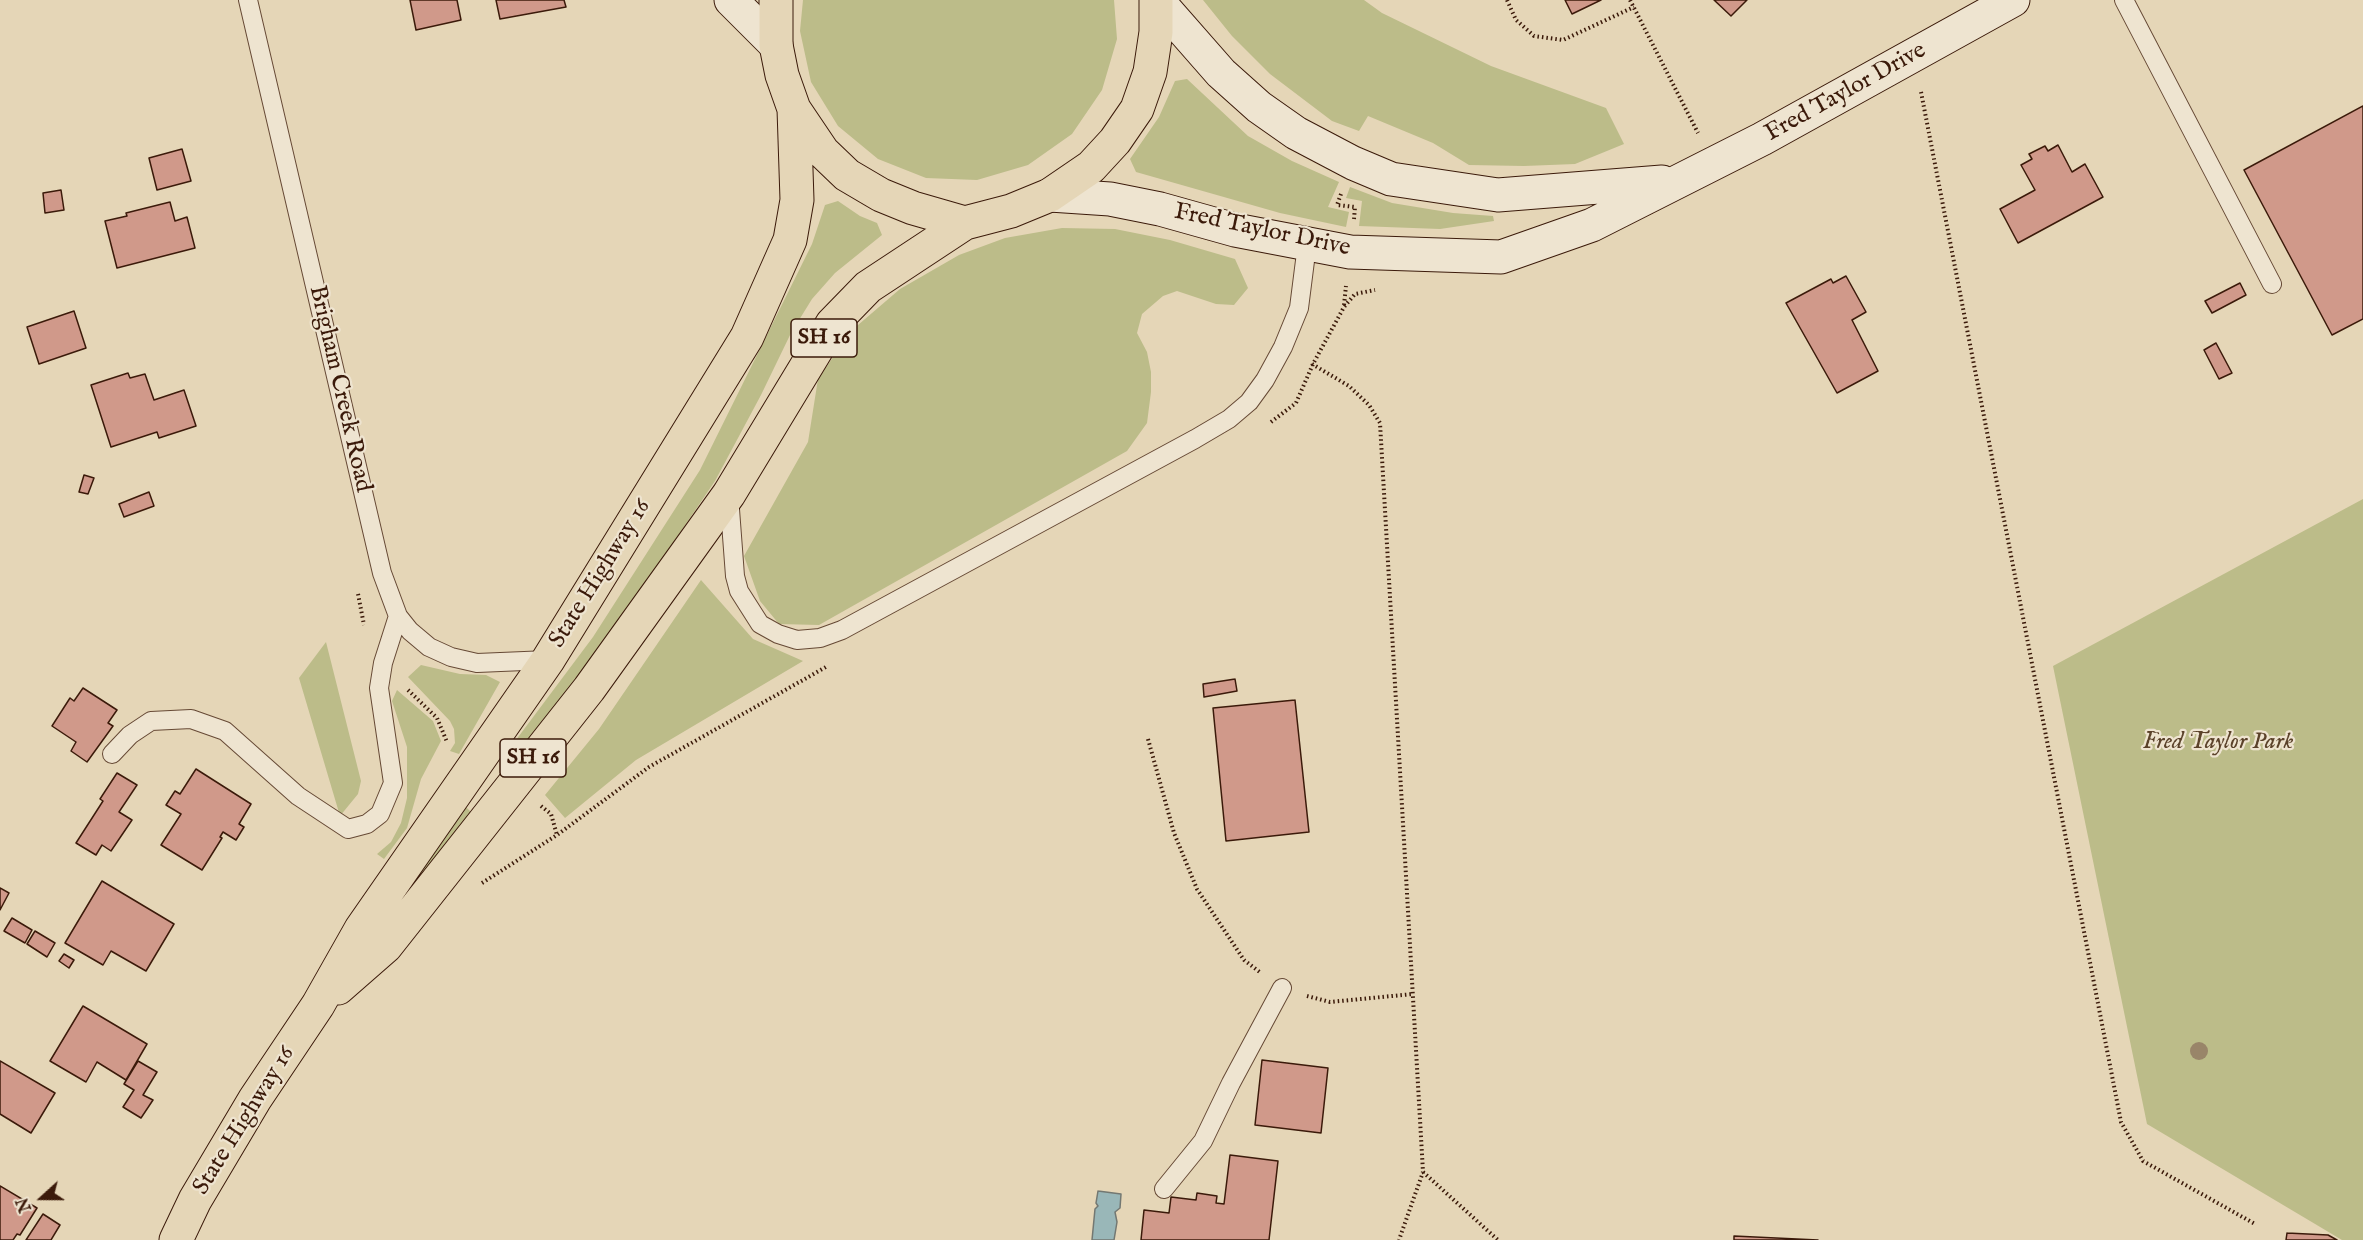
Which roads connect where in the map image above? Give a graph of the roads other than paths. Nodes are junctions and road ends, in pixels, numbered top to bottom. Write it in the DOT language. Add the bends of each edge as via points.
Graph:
graph roads {
  1 [pos="248,0"];
  2 [pos="730,0"];
  3 [pos="776,0"];
  4 [pos="1157,0"];
  5 [pos="2013,0"];
  6 [pos="2124,0"];
  7 [pos="776,45"];
  8 [pos="794,109"];
  9 [pos="1675,181"];
  10 [pos="1050,195"];
  11 [pos="964,223"];
  12 [pos="1307,245"];
  13 [pos="2272,284"];
  14 [pos="729,494"];
  15 [pos="398,616"];
  16 [pos="548,660"];
  17 [pos="112,754"];
  18 [pos="1282,988"];
  19 [pos="318,1005"];
  20 [pos="1164,1189"];
  21 [pos="176,1240"];
  1 -- 15 [label="lane, Brigham Creek Road" via="382,573"];
  2 -- 7 [label="main road"];
  3 -- 7 [label="main road, SH 16"];
  4 -- 9 [label="main road, Fred Taylor Drive" via="1221,73 1259,107 1296,133 1391,179 1498,195"];
  4 -- 10 [label="main road, SH 16" via="1150,72 1137,109 1091,167"];
  5 -- 9 [label="main road, Fred Taylor Drive" via="1762,139"];
  6 -- 13 [label="lane"];
  7 -- 8 [label="main road, SH 16"];
  8 -- 11 [label="main road" via="823,152 847,175 881,195"];
  8 -- 16 [label="main road, State Highway 16 / SH 16" via="797,200 790,240 762,305 747,338"];
  9 -- 12 [label="main road, Fred Taylor Drive" via="1592,225 1500,257 1350,252"];
  10 -- 11 [label="main road, SH 16" via="1011,211"];
  10 -- 12 [label="main road, Fred Taylor Drive" via="1120,201"];
  11 -- 14 [label="main road, State Highway 16 / SH 16" via="868,287 832,324"];
  12 -- 14 [label="lane" via="1299,308 1283,347 1249,402 1229,419 842,630 820,638 797,640 760,624 739,591 735,576"];
  14 -- 19 [label="main road, State Highway 16 / SH 16" via="588,689 386,946"];
  15 -- 16 [label="lane, Brigham Creek Road" via="429,647 451,657 477,663"];
  15 -- 17 [label="lane" via="379,688 393,783 380,814 368,824 348,829 298,796 225,731 191,718 151,721"];
  16 -- 19 [label="main road, State Highway 16 / SH 16" via="362,930"];
  18 -- 20 [label="lane" via="1203,1141"];
  19 -- 21 [label="main road, State Highway 16 / SH 16" via="255,1099"];
}
